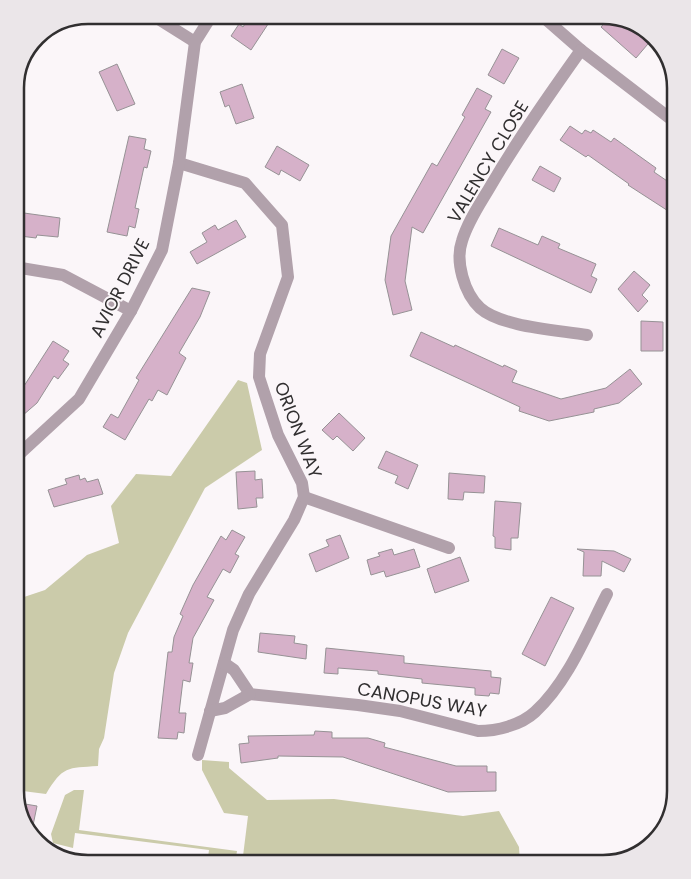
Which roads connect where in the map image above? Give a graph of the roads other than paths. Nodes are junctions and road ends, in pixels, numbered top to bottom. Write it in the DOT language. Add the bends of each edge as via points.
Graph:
graph roads {
  1 [pos="166,24"];
  2 [pos="206,24"];
  3 [pos="551,24"];
  4 [pos="195,42"];
  5 [pos="581,50"];
  6 [pos="667,116"];
  7 [pos="179,163"];
  8 [pos="24,268"];
  9 [pos="131,311"];
  10 [pos="586,335"];
  11 [pos="24,450"];
  12 [pos="304,497"];
  13 [pos="449,548"];
  14 [pos="607,594"];
  15 [pos="224,663"];
  16 [pos="250,694"];
  17 [pos="210,711"];
  18 [pos="198,754"];
  1 -- 4 [label="street"];
  2 -- 4 [label="street, AVIOR DRIVE"];
  3 -- 5 [label="street"];
  4 -- 7 [label="street, AVIOR DRIVE"];
  5 -- 6 [label="street"];
  5 -- 10 [label="street, VALENCY CLOSE" via="519,138 476,211 461,242 460,262 462,276 472,298 486,312 510,322"];
  7 -- 9 [label="street, AVIOR DRIVE" via="162,250"];
  7 -- 12 [label="street, ORION WAY" via="245,183 282,225 288,277 260,354 259,377 278,435 302,483"];
  8 -- 9 [label="street" via="64,275"];
  9 -- 11 [label="street, AVIOR DRIVE" via="79,399"];
  12 -- 13 [label="street"];
  12 -- 15 [label="street, ORION WAY" via="294,520 249,594 227,647"];
  14 -- 16 [label="street, CANOPUS WAY" via="570,665 548,698 534,713 505,727 478,731 391,710"];
  15 -- 16 [label="street" via="234,670"];
  15 -- 17 [label="street, ORION WAY"];
  16 -- 17 [label="street" via="225,708"];
  17 -- 18 [label="street, ORION WAY"];
}
